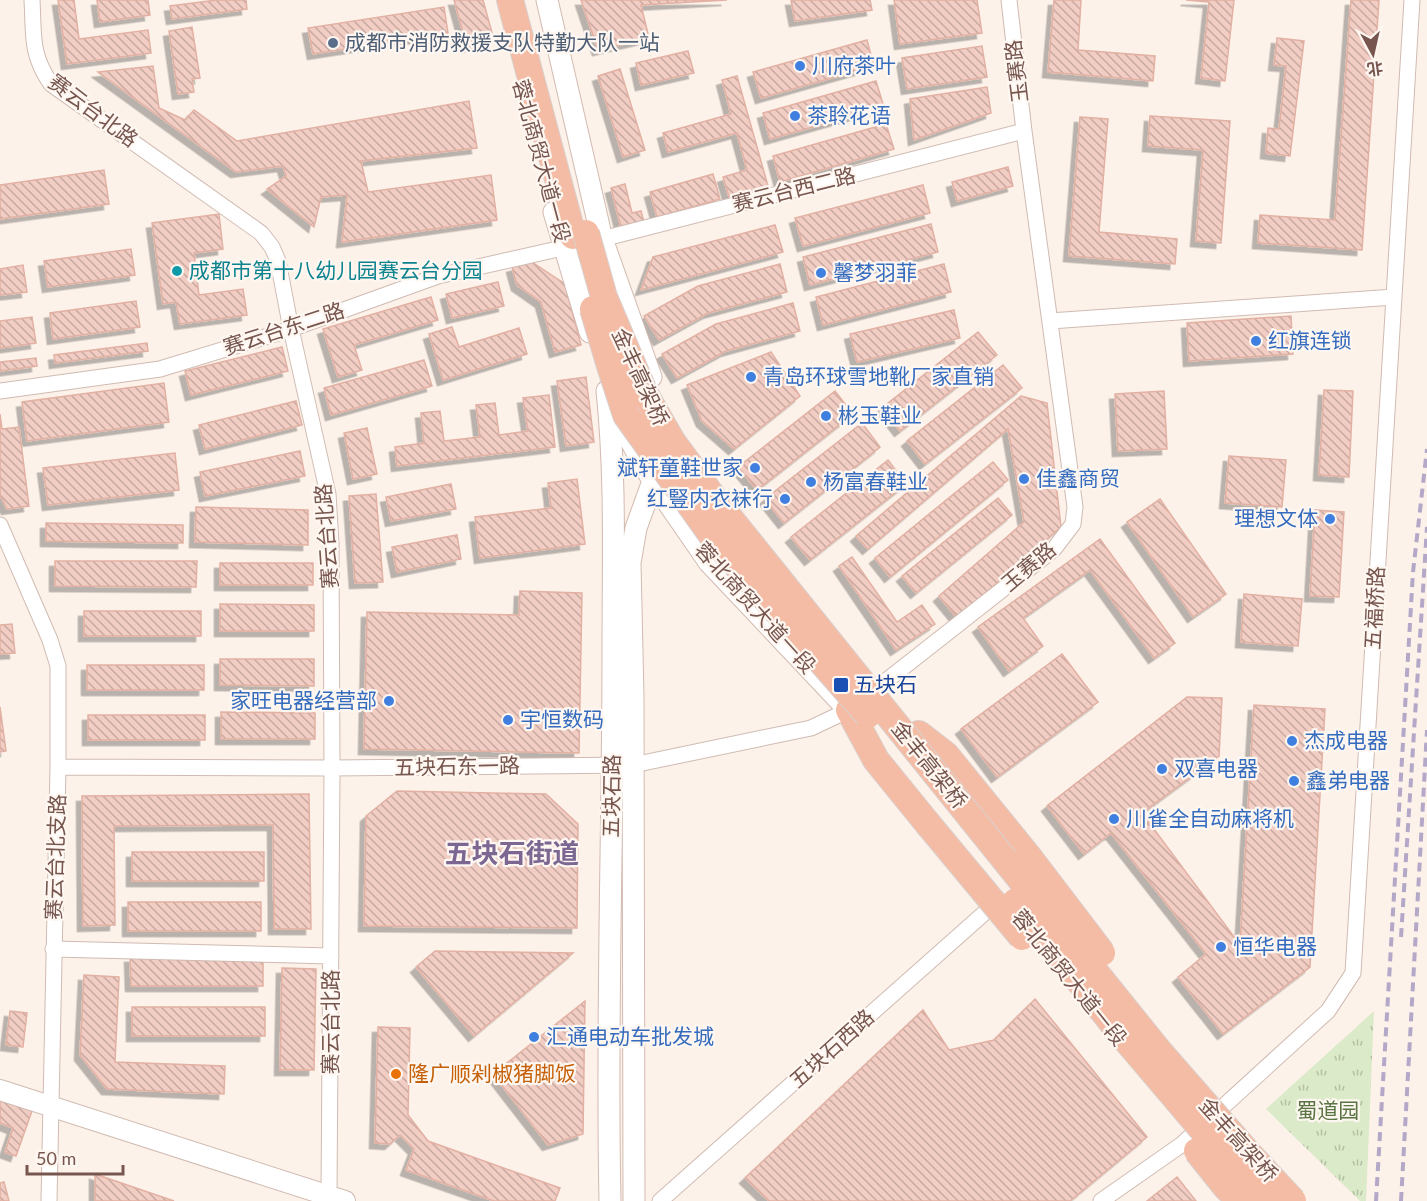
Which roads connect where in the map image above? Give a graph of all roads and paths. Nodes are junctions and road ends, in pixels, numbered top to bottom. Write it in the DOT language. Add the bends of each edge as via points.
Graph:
graph roads {
  1 [pos="32,0"];
  2 [pos="498,0"];
  3 [pos="510,0"];
  4 [pos="525,0"];
  5 [pos="547,0"];
  6 [pos="1009,0"];
  7 [pos="1412,0"];
  8 [pos="1024,131"];
  9 [pos="581,239"];
  10 [pos="1394,297"];
  11 [pos="1050,321"];
  12 [pos="291,329"];
  13 [pos="0,391"];
  14 [pos="607,391"];
  15 [pos="660,402"];
  16 [pos="653,481"];
  17 [pos="0,525"];
  18 [pos="879,685"];
  19 [pos="849,710"];
  20 [pos="919,734"];
  21 [pos="623,765"];
  22 [pos="58,767"];
  23 [pos="332,768"];
  24 [pos="1003,897"];
  25 [pos="53,949"];
  26 [pos="331,956"];
  27 [pos="0,1090"];
  28 [pos="52,1107"];
  29 [pos="1216,1113"];
  30 [pos="1188,1139"];
  31 [pos="337,1198"];
  32 [pos="49,1201"];
  33 [pos="610,1201"];
  34 [pos="634,1201"];
  35 [pos="660,1201"];
  36 [pos="1101,1201"];
  37 [pos="1240,1201"];
  38 [pos="1257,1201"];
  39 [pos="1263,1201"];
  40 [pos="1293,1201"];
  41 [pos="1302,1201"];
  1 -- 12 [label="street, 赛云台北路" via="35,54 51,84 261,233 279,261"];
  2 -- 9 [label="main road, 蓉北商贸大道一段"];
  3 -- 9 [label="highway"];
  4 -- 9 [label="highway, 蓉北商贸大道一段"];
  5 -- 9 [label="main road, 蓉北商贸大道一段"];
  6 -- 8 [label="street, 玉赛路"];
  7 -- 10 [label="street, 五福桥路"];
  8 -- 9 [label="street, 赛云台西二路"];
  8 -- 11 [label="street, 玉赛路"];
  9 -- 12 [label="street, 赛云台东二路" via="438,276"];
  9 -- 14 [label="main road, 蓉北商贸大道一段"];
  9 -- 15 [label="main road, 蓉北商贸大道一段" via="613,275"];
  9 -- 39 [label="highway, 金丰高架桥, bridge" via="609,366 627,416 717,544 861,706 1121,1034"];
  9 -- 40 [label="highway, 金丰高架桥, bridge" via="645,394 672,441 716,501 1158,1050"];
  10 -- 11 [label="street"];
  10 -- 29 [label="street, 五福桥路" via="1353,973 1328,1011"];
  11 -- 18 [label="street, 玉赛路" via="1075,507 1073,524 1054,549"];
  12 -- 13 [label="street, 赛云台东二路" via="160,369"];
  12 -- 23 [label="street, 赛云台北路" via="328,494"];
  14 -- 16 [label="main road, 蓉北商贸大道一段"];
  14 -- 21 [label="main road, 五块石路"];
  15 -- 16 [label="main road, 五块石路"];
  15 -- 18 [label="main road, 蓉北商贸大道一段" via="673,434"];
  16 -- 19 [label="main road, 蓉北商贸大道一段" via="709,562"];
  16 -- 21 [label="main road, 五块石路" via="636,528 630,563"];
  17 -- 22 [label="street, 赛云台北支路" via="58,666"];
  18 -- 19 [label="street, 玉赛路"];
  18 -- 20 [label="main road, 蓉北商贸大道一段"];
  19 -- 21 [label="street, 五块石东一路" via="811,728"];
  19 -- 24 [label="main road, 蓉北商贸大道一段"];
  19 -- 37 [label="highway, bridge" via="876,760"];
  20 -- 29 [label="main road, 蓉北商贸大道一段" via="1015,862"];
  20 -- 41 [label="highway, bridge" via="946,755 1168,1041"];
  21 -- 23 [label="street, 五块石东一路"];
  21 -- 33 [label="main road, 五块石路" via="608,1103"];
  21 -- 34 [label="main road, 五块石路"];
  22 -- 23 [label="street, 五块石东一路"];
  22 -- 25 [label="street, 赛云台北支路"];
  23 -- 26 [label="street, 赛云台北路"];
  24 -- 30 [label="main road, 蓉北商贸大道一段"];
  24 -- 35 [label="street, 五块石西路"];
  25 -- 26 [label="street"];
  25 -- 28 [label="street, 赛云台北支路"];
  26 -- 31 [label="street, 赛云台北路"];
  27 -- 28 [label="street"];
  28 -- 31 [label="street"];
  28 -- 32 [label="street, 赛云台北支路"];
  29 -- 30 [label="street, 五福桥路"];
  29 -- 41 [label="street, 蓉北商贸大道一段"];
  30 -- 36 [label="street, 五福桥路"];
  30 -- 38 [label="main road, 蓉北商贸大道一段"];
}
